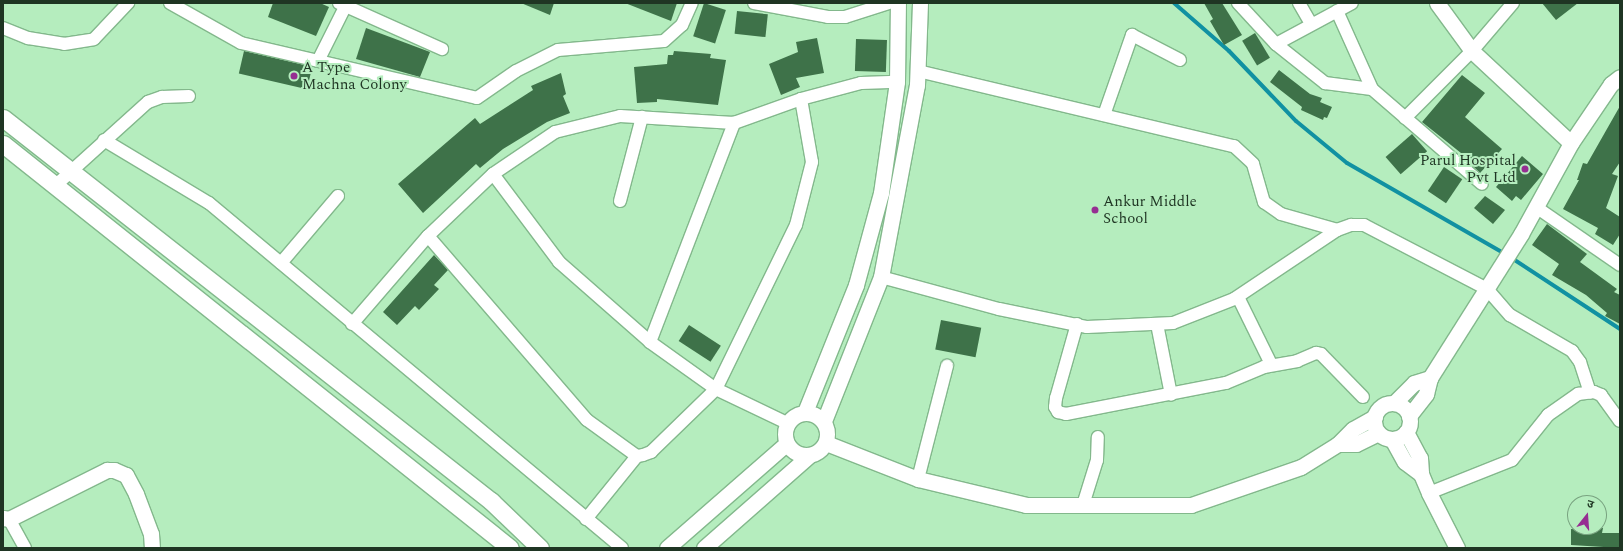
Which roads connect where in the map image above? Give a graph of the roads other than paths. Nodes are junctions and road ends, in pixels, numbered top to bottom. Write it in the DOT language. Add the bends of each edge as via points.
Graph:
graph roads {
  1 [pos="128,3"];
  2 [pos="170,3"];
  3 [pos="692,3"];
  4 [pos="754,3"];
  5 [pos="889,3"];
  6 [pos="898,3"];
  7 [pos="920,3"];
  8 [pos="1238,3"];
  9 [pos="1299,3"];
  10 [pos="1352,3"];
  11 [pos="1437,3"];
  12 [pos="1513,3"];
  13 [pos="344,4"];
  14 [pos="1337,11"];
  15 [pos="1311,24"];
  16 [pos="3,28"];
  17 [pos="1276,44"];
  18 [pos="442,49"];
  19 [pos="1472,51"];
  20 [pos="1180,60"];
  21 [pos="318,61"];
  22 [pos="918,71"];
  23 [pos="1620,77"];
  24 [pos="897,82"];
  25 [pos="1372,89"];
  26 [pos="189,96"];
  27 [pos="801,99"];
  28 [pos="1104,115"];
  29 [pos="3,118"];
  30 [pos="642,118"];
  31 [pos="1405,118"];
  32 [pos="734,123"];
  33 [pos="104,140"];
  34 [pos="1571,143"];
  35 [pos="3,144"];
  36 [pos="70,170"];
  37 [pos="493,174"];
  38 [pos="1482,184"];
  39 [pos="56,185"];
  40 [pos="338,196"];
  41 [pos="620,202"];
  42 [pos="1536,207"];
  43 [pos="1337,230"];
  44 [pos="428,236"];
  45 [pos="1618,260"];
  46 [pos="281,264"];
  47 [pos="881,277"];
  48 [pos="1487,289"];
  49 [pos="1238,297"];
  50 [pos="352,324"];
  51 [pos="1077,324"];
  52 [pos="1156,324"];
  53 [pos="650,342"];
  54 [pos="1271,364"];
  55 [pos="947,366"];
  56 [pos="1430,378"];
  57 [pos="716,388"];
  58 [pos="1590,392"];
  59 [pos="1171,396"];
  60 [pos="1363,397"];
  61 [pos="1394,403"];
  62 [pos="805,412"];
  63 [pos="1409,416"];
  64 [pos="1374,417"];
  65 [pos="824,421"];
  66 [pos="1620,421"];
  67 [pos="787,423"];
  68 [pos="1406,432"];
  69 [pos="1385,436"];
  70 [pos="1098,437"];
  71 [pos="414,441"];
  72 [pos="787,443"];
  73 [pos="826,443"];
  74 [pos="1338,444"];
  75 [pos="810,455"];
  76 [pos="637,456"];
  77 [pos="400,459"];
  78 [pos="1420,474"];
  79 [pos="918,479"];
  80 [pos="1429,493"];
  81 [pos="1083,505"];
  82 [pos="6,518"];
  83 [pos="586,519"];
  84 [pos="527,535"];
  85 [pos="25,548"];
  86 [pos="152,548"];
  87 [pos="511,548"];
  88 [pos="540,548"];
  89 [pos="622,548"];
  90 [pos="667,548"];
  91 [pos="704,548"];
  92 [pos="1458,548"];
  1 -- 16 [label="street" via="94,39 64,44 28,38"];
  2 -- 21 [label="street" via="235,41"];
  3 -- 21 [label="street" via="682,25 664,42 558,50 516,71 477,98"];
  4 -- 5 [label="street" via="840,17"];
  6 -- 24 [label="street"];
  7 -- 22 [label="street"];
  8 -- 17 [label="street"];
  9 -- 15 [label="street"];
  10 -- 14 [label="street"];
  11 -- 19 [label="street"];
  12 -- 19 [label="street"];
  13 -- 18 [label="street"];
  13 -- 21 [label="street"];
  14 -- 15 [label="street"];
  14 -- 25 [label="street"];
  15 -- 17 [label="street"];
  17 -- 25 [label="street" via="1325,83"];
  19 -- 31 [label="street"];
  19 -- 34 [label="street"];
  20 -- 28 [label="street" via="1135,34 1132,35"];
  22 -- 28 [label="street"];
  22 -- 47 [label="street" via="899,189"];
  23 -- 34 [label="street" via="1611,84"];
  24 -- 27 [label="street" via="861,83"];
  24 -- 62 [label="street" via="881,193 856,285"];
  25 -- 31 [label="street"];
  26 -- 33 [label="street" via="162,97 148,102"];
  27 -- 32 [label="street"];
  27 -- 57 [label="street" via="812,162 796,225"];
  28 -- 43 [label="street" via="1234,146 1252,164 1264,202 1281,214"];
  29 -- 36 [label="main road"];
  30 -- 32 [label="street"];
  30 -- 37 [label="street" via="620,116 555,132"];
  30 -- 41 [label="street"];
  31 -- 38 [label="street"];
  32 -- 53 [label="street"];
  33 -- 36 [label="street"];
  33 -- 46 [label="street" via="209,203"];
  34 -- 42 [label="street"];
  35 -- 39 [label="main road"];
  36 -- 39 [label="street"];
  36 -- 71 [label="main road"];
  37 -- 44 [label="street"];
  37 -- 53 [label="street" via="559,262"];
  39 -- 77 [label="main road"];
  40 -- 46 [label="street"];
  42 -- 45 [label="street"];
  42 -- 48 [label="street"];
  43 -- 48 [label="street" via="1350,225 1364,225"];
  43 -- 49 [label="street"];
  44 -- 50 [label="street"];
  44 -- 76 [label="street" via="587,420"];
  46 -- 50 [label="street"];
  47 -- 51 [label="street" via="1000,309"];
  47 -- 65 [label="street"];
  48 -- 56 [label="street"];
  48 -- 58 [label="street" via="1510,314 1572,351 1580,362"];
  49 -- 52 [label="street" via="1173,323"];
  49 -- 54 [label="street"];
  50 -- 83 [label="street"];
  51 -- 52 [label="street" via="1087,327"];
  51 -- 59 [label="street" via="1056,398 1055,407 1058,412 1066,414"];
  52 -- 59 [label="street"];
  53 -- 57 [label="street"];
  54 -- 59 [label="street" via="1236,381"];
  54 -- 60 [label="street" via="1297,361 1311,353 1321,354"];
  55 -- 79 [label="street"];
  56 -- 61 [label="street" via="1414,383"];
  56 -- 63 [label="street" via="1426,394"];
  57 -- 67 [label="street"];
  57 -- 76 [label="street" via="652,452"];
  58 -- 66 [label="street" via="1601,395 1608,401"];
  58 -- 80 [label="street" via="1578,394 1556,408 1512,460"];
  61 -- 63 [label="street" via="1404,408"];
  61 -- 64 [label="street" via="1382,406"];
  62 -- 65 [label="street"];
  62 -- 67 [label="street"];
  63 -- 68 [label="street"];
  64 -- 69 [label="street" via="1374,426"];
  64 -- 74 [label="street" via="1353,429"];
  65 -- 73 [label="street" via="827,429"];
  67 -- 72 [label="street"];
  68 -- 69 [label="street"];
  68 -- 78 [label="street" via="1420,458"];
  69 -- 74 [label="street" via="1356,444"];
  69 -- 78 [label="street" via="1405,462"];
  70 -- 81 [label="street" via="1097,460"];
  71 -- 77 [label="main road"];
  71 -- 84 [label="main road" via="491,501"];
  72 -- 75 [label="street" via="796,453"];
  72 -- 90 [label="street"];
  73 -- 75 [label="street" via="822,449"];
  73 -- 79 [label="street"];
  74 -- 81 [label="street" via="1302,467 1191,505"];
  75 -- 91 [label="street"];
  76 -- 83 [label="street"];
  77 -- 87 [label="main road"];
  78 -- 80 [label="street"];
  79 -- 81 [label="street" via="1026,505"];
  80 -- 92 [label="street"];
  82 -- 85 [label="street"];
  82 -- 86 [label="street" via="107,470 114,470 126,475 136,494 151,534"];
  83 -- 89 [label="street"];
  84 -- 87 [label="main road"];
  84 -- 88 [label="main road"];
}
